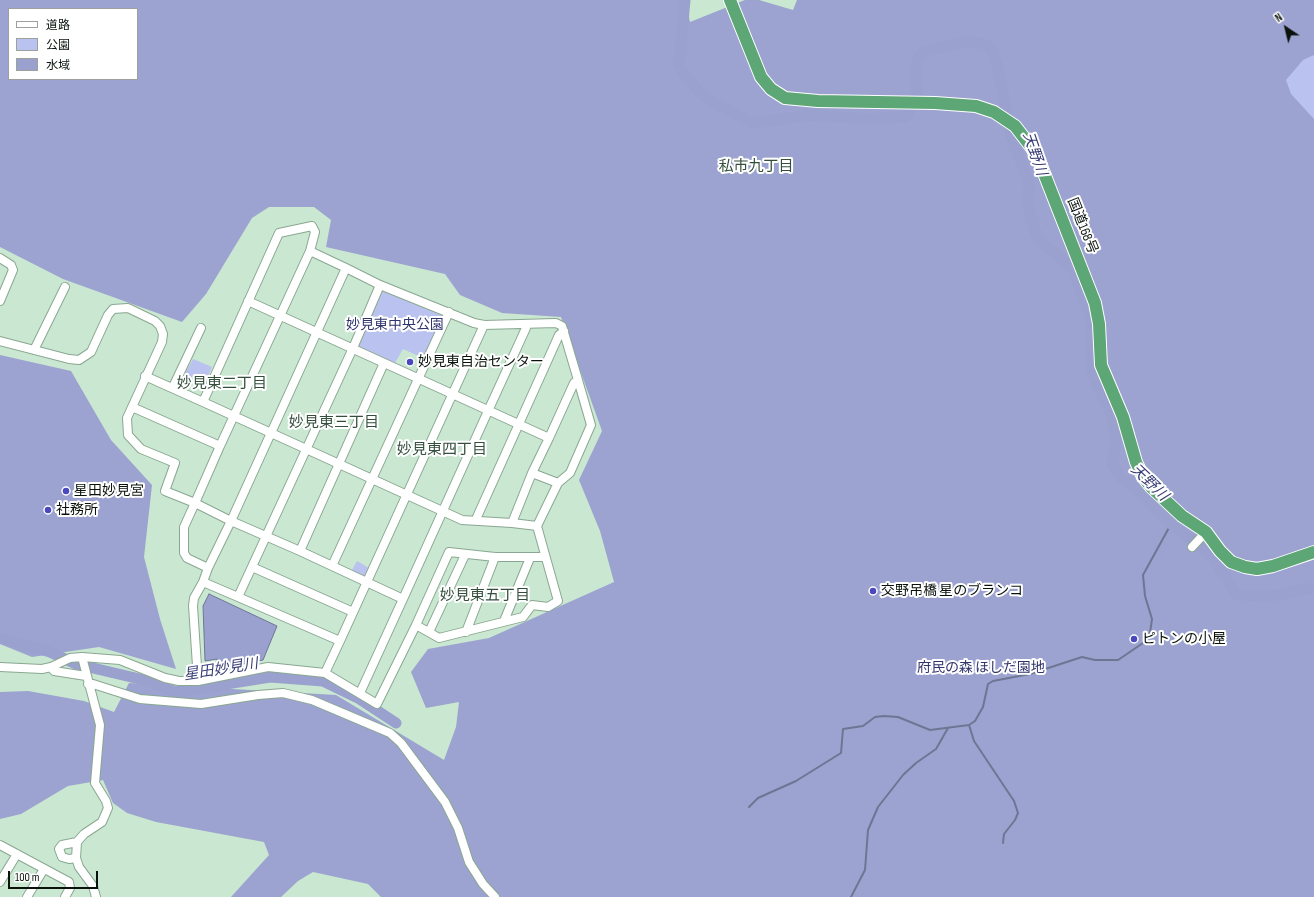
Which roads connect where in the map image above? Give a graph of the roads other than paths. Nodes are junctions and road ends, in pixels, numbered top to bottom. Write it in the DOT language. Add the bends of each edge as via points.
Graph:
graph roads {
  1 [pos="730,0"];
  2 [pos="310,252"];
  3 [pos="0,258"];
  4 [pos="346,268"];
  5 [pos="380,285"];
  6 [pos="64,287"];
  7 [pos="0,301"];
  8 [pos="248,301"];
  9 [pos="450,312"];
  10 [pos="280,316"];
  11 [pos="526,324"];
  12 [pos="484,325"];
  13 [pos="201,328"];
  14 [pos="564,331"];
  15 [pos="316,332"];
  16 [pos="0,340"];
  17 [pos="353,348"];
  18 [pos="34,350"];
  19 [pos="384,363"];
  20 [pos="146,376"];
  21 [pos="418,379"];
  22 [pos="578,380"];
  23 [pos="173,388"];
  24 [pos="453,395"];
  25 [pos="203,402"];
  26 [pos="132,407"];
  27 [pos="488,411"];
  28 [pos="235,417"];
  29 [pos="519,425"];
  30 [pos="271,433"];
  31 [pos="549,438"];
  32 [pos="220,446"];
  33 [pos="305,449"];
  34 [pos="339,464"];
  35 [pos="532,473"];
  36 [pos="373,480"];
  37 [pos="558,483"];
  38 [pos="406,496"];
  39 [pos="195,503"];
  40 [pos="442,512"];
  41 [pos="230,521"];
  42 [pos="477,521"];
  43 [pos="512,523"];
  44 [pos="537,526"];
  45 [pos="1204,534"];
  46 [pos="266,537"];
  47 [pos="1192,547"];
  48 [pos="300,551"];
  49 [pos="1314,552"];
  50 [pos="465,555"];
  51 [pos="495,557"];
  52 [pos="545,557"];
  53 [pos="530,558"];
  54 [pos="332,566"];
  55 [pos="252,567"];
  56 [pos="208,568"];
  57 [pos="203,582"];
  58 [pos="367,583"];
  59 [pos="238,597"];
  60 [pos="403,599"];
  61 [pos="353,612"];
  62 [pos="504,621"];
  63 [pos="416,625"];
  64 [pos="429,632"];
  65 [pos="466,632"];
  66 [pos="340,641"];
  67 [pos="0,667"];
  68 [pos="51,667"];
  69 [pos="84,670"];
  70 [pos="325,673"];
  71 [pos="198,681"];
  72 [pos="360,693"];
  73 [pos="77,842"];
  74 [pos="0,845"];
  75 [pos="17,854"];
  76 [pos="76,858"];
  77 [pos="44,869"];
  78 [pos="0,882"];
  79 [pos="27,897"];
  80 [pos="64,897"];
  81 [pos="96,897"];
  82 [pos="495,897"];
  1 -- 45 [label="highway, 国道168号" via="761,77 778,94 791,100 976,106 994,112 1015,126 1024,136 1040,163 1095,303 1101,365 1123,417 1138,469 1151,487"];
  2 -- 4 [label="street"];
  2 -- 8 [label="street" via="315,232 312,226 279,234"];
  2 -- 10 [label="street"];
  3 -- 7 [label="street" via="11,265 13,270"];
  4 -- 5 [label="street"];
  4 -- 15 [label="street"];
  5 -- 9 [label="street"];
  5 -- 17 [label="street"];
  6 -- 18 [label="street"];
  8 -- 10 [label="street"];
  8 -- 25 [label="street"];
  9 -- 12 [label="street"];
  9 -- 21 [label="street"];
  10 -- 15 [label="street"];
  10 -- 28 [label="street"];
  11 -- 12 [label="street"];
  11 -- 14 [label="street" via="556,323 562,326"];
  11 -- 27 [label="street"];
  12 -- 24 [label="street"];
  13 -- 23 [label="street"];
  14 -- 22 [label="street"];
  14 -- 29 [label="street" via="559,335"];
  15 -- 17 [label="street"];
  15 -- 30 [label="street"];
  16 -- 18 [label="street"];
  17 -- 19 [label="street"];
  17 -- 33 [label="street"];
  18 -- 20 [label="street" via="69,359 79,360 86,357 113,309 128,308 155,321 163,334 162,342"];
  19 -- 21 [label="street"];
  19 -- 34 [label="street"];
  20 -- 23 [label="street"];
  20 -- 26 [label="street"];
  21 -- 24 [label="street"];
  21 -- 36 [label="street"];
  22 -- 31 [label="street" via="574,383"];
  22 -- 37 [label="street" via="591,425 570,473"];
  23 -- 25 [label="street"];
  24 -- 27 [label="street"];
  24 -- 38 [label="street"];
  25 -- 28 [label="street"];
  26 -- 32 [label="street"];
  26 -- 39 [label="street" via="127,418 128,435 141,449 175,463 165,491"];
  27 -- 29 [label="street"];
  27 -- 40 [label="street"];
  28 -- 30 [label="street"];
  28 -- 32 [label="street"];
  29 -- 31 [label="street"];
  29 -- 42 [label="street"];
  30 -- 33 [label="street"];
  30 -- 41 [label="street"];
  31 -- 35 [label="street"];
  32 -- 39 [label="street"];
  33 -- 34 [label="street"];
  33 -- 46 [label="street"];
  34 -- 36 [label="street"];
  34 -- 48 [label="street"];
  35 -- 37 [label="street"];
  35 -- 43 [label="street"];
  36 -- 38 [label="street"];
  36 -- 54 [label="street"];
  37 -- 44 [label="street"];
  38 -- 40 [label="street"];
  38 -- 58 [label="street"];
  39 -- 41 [label="street"];
  39 -- 56 [label="street" via="184,528 184,553 187,558"];
  40 -- 42 [label="street" via="462,520"];
  40 -- 60 [label="street"];
  41 -- 46 [label="street"];
  41 -- 56 [label="street"];
  42 -- 43 [label="street"];
  43 -- 44 [label="street"];
  44 -- 52 [label="street"];
  45 -- 47 [label="street"];
  45 -- 49 [label="highway, 国道168号" via="1225,557 1244,568 1273,566"];
  46 -- 48 [label="street"];
  46 -- 55 [label="street"];
  48 -- 54 [label="street"];
  50 -- 51 [label="street"];
  50 -- 63 [label="street" via="448,552"];
  50 -- 64 [label="street"];
  51 -- 53 [label="street"];
  51 -- 65 [label="street"];
  52 -- 53 [label="street"];
  52 -- 62 [label="street" via="558,601 548,607 532,605 522,617"];
  53 -- 62 [label="street"];
  54 -- 58 [label="street"];
  55 -- 59 [label="street"];
  55 -- 61 [label="street"];
  56 -- 57 [label="street"];
  57 -- 59 [label="street"];
  57 -- 71 [label="street" via="194,598 193,606"];
  58 -- 60 [label="street"];
  58 -- 61 [label="street"];
  59 -- 66 [label="street"];
  60 -- 72 [label="street"];
  61 -- 66 [label="street"];
  62 -- 65 [label="street"];
  63 -- 64 [label="street"];
  63 -- 72 [label="street" via="377,704"];
  64 -- 65 [label="street" via="439,638"];
  66 -- 70 [label="street"];
  67 -- 68 [label="street"];
  68 -- 69 [label="street" via="54,671"];
  68 -- 69 [label="street" via="70,658"];
  69 -- 71 [label="street" via="120,660 165,678"];
  69 -- 73 [label="street" via="100,725 95,783 108,808 102,822"];
  69 -- 82 [label="street" via="93,684 140,699 201,704 283,693 312,700 390,734 401,743 444,802 458,828 469,862"];
  70 -- 71 [label="street" via="268,667"];
  70 -- 72 [label="street"];
  73 -- 76 [label="street"];
  73 -- 76 [label="street" via="62,845 59,849 62,857"];
  74 -- 75 [label="street"];
  75 -- 77 [label="street"];
  75 -- 78 [label="street"];
  76 -- 81 [label="street" via="79,868 93,886"];
  77 -- 79 [label="street"];
  77 -- 80 [label="street" via="69,882 70,888"];
}
